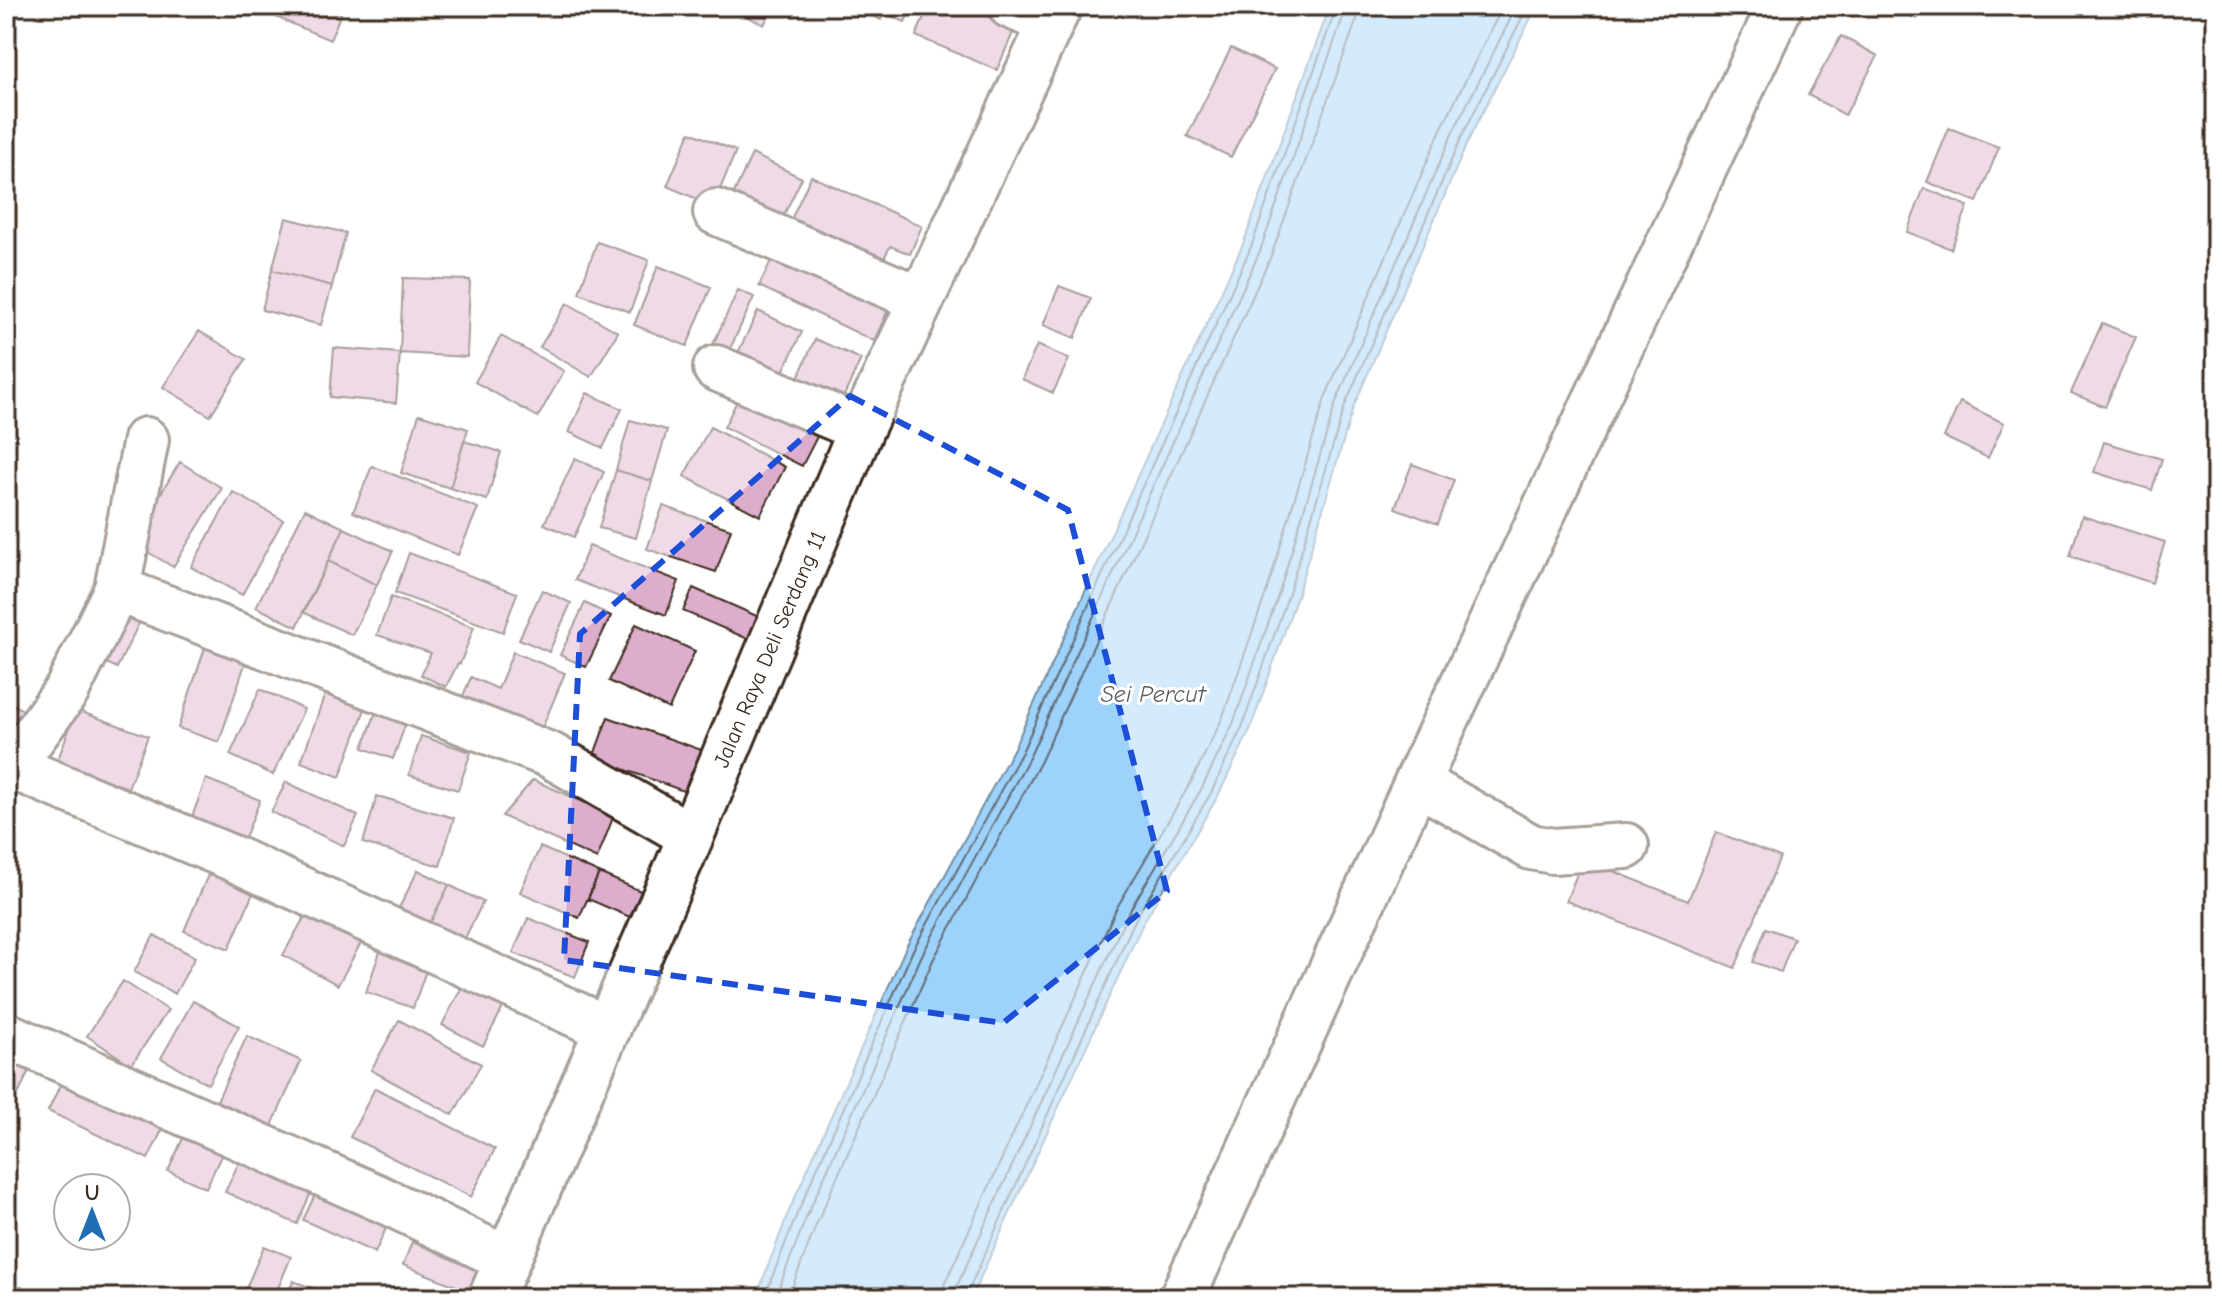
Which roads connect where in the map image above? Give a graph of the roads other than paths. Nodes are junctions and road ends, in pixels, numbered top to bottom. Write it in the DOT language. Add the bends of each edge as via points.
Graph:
graph roads {
  1 [pos="1011,6"];
  2 [pos="1780,6"];
  3 [pos="1055,15"];
  4 [pos="716,212"];
  5 [pos="920,299"];
  6 [pos="716,368"];
  7 [pos="861,429"];
  8 [pos="146,440"];
  9 [pos="117,589"];
  10 [pos="9,770"];
  11 [pos="1417,782"];
  12 [pos="691,836"];
  13 [pos="1626,846"];
  14 [pos="608,1029"];
  15 [pos="6,1035"];
  16 [pos="499,1279"];
  17 [pos="1182,1298"];
  1 -- 3 [label="street"];
  2 -- 11 [label="street"];
  3 -- 5 [label="street, Jalan Raya Deli Serdang 11"];
  4 -- 5 [label="street"];
  5 -- 7 [label="street, Jalan Raya Deli Serdang 11"];
  6 -- 7 [label="street"];
  7 -- 12 [label="street, Jalan Raya Deli Serdang 11"];
  8 -- 9 [label="street"];
  9 -- 10 [label="street" via="67,690"];
  9 -- 12 [label="street" via="550,755"];
  10 -- 14 [label="street" via="232,858"];
  11 -- 13 [label="street" via="1531,847 1553,851"];
  11 -- 17 [label="street"];
  12 -- 14 [label="street, Jalan Raya Deli Serdang 11"];
  14 -- 16 [label="street, Jalan Raya Deli Serdang 11"];
  15 -- 16 [label="street" via="381,1199"];
}
